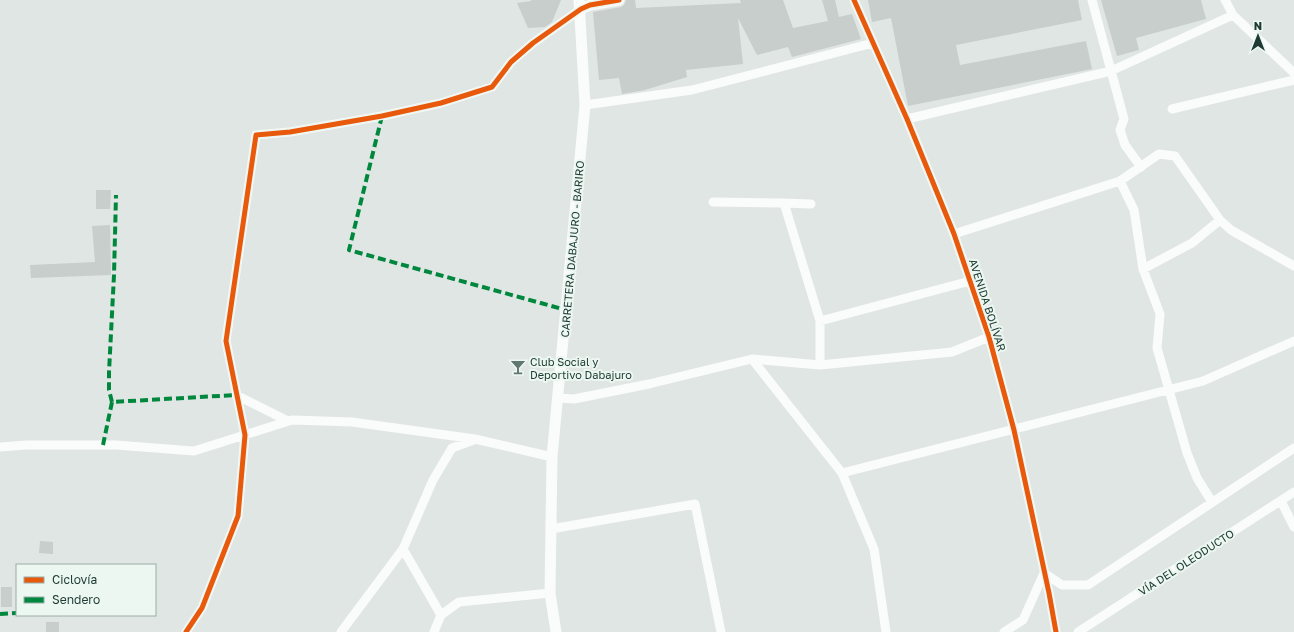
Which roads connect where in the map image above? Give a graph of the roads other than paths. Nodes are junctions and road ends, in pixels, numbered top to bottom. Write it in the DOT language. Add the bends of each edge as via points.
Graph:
graph roads {
  1 [pos="619,0"];
  2 [pos="854,0"];
  3 [pos="1092,0"];
  4 [pos="1226,0"];
  5 [pos="580,5"];
  6 [pos="1233,14"];
  7 [pos="873,43"];
  8 [pos="1111,71"];
  9 [pos="1294,73"];
  10 [pos="1294,80"];
  11 [pos="585,105"];
  12 [pos="1172,109"];
  13 [pos="907,119"];
  14 [pos="1141,167"];
  15 [pos="1120,181"];
  16 [pos="713,202"];
  17 [pos="784,203"];
  18 [pos="811,204"];
  19 [pos="1220,220"];
  20 [pos="954,234"];
  21 [pos="1294,266"];
  22 [pos="1143,269"];
  23 [pos="970,281"];
  24 [pos="820,321"];
  25 [pos="989,337"];
  26 [pos="1294,341"];
  27 [pos="752,358"];
  28 [pos="820,365"];
  29 [pos="1169,390"];
  30 [pos="236,395"];
  31 [pos="558,398"];
  32 [pos="288,421"];
  33 [pos="1014,430"];
  34 [pos="245,435"];
  35 [pos="475,439"];
  36 [pos="0,447"];
  37 [pos="1294,448"];
  38 [pos="552,457"];
  39 [pos="842,473"];
  40 [pos="1294,492"];
  41 [pos="1281,501"];
  42 [pos="1212,502"];
  43 [pos="1294,527"];
  44 [pos="551,529"];
  45 [pos="403,549"];
  46 [pos="1044,573"];
  47 [pos="550,593"];
  48 [pos="441,615"];
  49 [pos="186,632"];
  50 [pos="341,632"];
  51 [pos="434,632"];
  52 [pos="556,632"];
  53 [pos="721,632"];
  54 [pos="886,632"];
  55 [pos="1004,632"];
  56 [pos="1056,632"];
  57 [pos="1078,632"];
  1 -- 5 [label="street"];
  2 -- 7 [label="street, AVENIDA BOLÍVAR"];
  3 -- 8 [label="street"];
  4 -- 6 [label="street"];
  5 -- 11 [label="street, CARRETERA DABAJURO - BARIRO"];
  5 -- 30 [label="street" via="511,62 492,87 441,103 382,116 290,132 256,135 226,341"];
  6 -- 8 [label="street"];
  6 -- 9 [label="street"];
  7 -- 11 [label="street" via="692,90"];
  7 -- 13 [label="street, AVENIDA BOLÍVAR"];
  8 -- 13 [label="street"];
  8 -- 14 [label="street" via="1124,119 1120,130 1125,145"];
  10 -- 12 [label="street"];
  11 -- 31 [label="street, CARRETERA DABAJURO - BARIRO"];
  13 -- 20 [label="street, AVENIDA BOLÍVAR"];
  14 -- 15 [label="street"];
  14 -- 19 [label="street" via="1159,154 1175,156"];
  15 -- 20 [label="street"];
  15 -- 22 [label="street" via="1134,210"];
  16 -- 17 [label="street"];
  17 -- 18 [label="street"];
  17 -- 24 [label="street"];
  19 -- 21 [label="street" via="1231,230"];
  19 -- 22 [label="street" via="1192,244"];
  20 -- 23 [label="street, AVENIDA BOLÍVAR"];
  22 -- 29 [label="street" via="1160,314 1157,348"];
  23 -- 24 [label="street"];
  23 -- 25 [label="street, AVENIDA BOLÍVAR"];
  24 -- 28 [label="street"];
  25 -- 28 [label="street" via="952,352"];
  25 -- 33 [label="street, AVENIDA BOLÍVAR"];
  26 -- 29 [label="street" via="1203,381"];
  27 -- 28 [label="street"];
  27 -- 31 [label="street" via="574,400"];
  27 -- 39 [label="street"];
  29 -- 33 [label="street"];
  29 -- 42 [label="street" via="1187,454"];
  30 -- 32 [label="street"];
  30 -- 34 [label="street"];
  31 -- 38 [label="street, CARRETERA DABAJURO - BARIRO"];
  32 -- 34 [label="street"];
  32 -- 35 [label="street" via="352,422"];
  33 -- 39 [label="street"];
  33 -- 46 [label="street, AVENIDA BOLÍVAR"];
  34 -- 36 [label="street" via="194,451 116,444 27,444"];
  34 -- 49 [label="street" via="238,516 202,608"];
  35 -- 38 [label="street"];
  35 -- 45 [label="street" via="452,448 433,480"];
  37 -- 42 [label="street"];
  38 -- 44 [label="street, CARRETERA DABAJURO - BARIRO"];
  39 -- 54 [label="street" via="874,549"];
  40 -- 41 [label="street, VÍA DEL OLEODUCTO"];
  41 -- 43 [label="street"];
  41 -- 57 [label="street, VÍA DEL OLEODUCTO"];
  42 -- 46 [label="street" via="1088,585 1062,585"];
  44 -- 47 [label="street, CARRETERA DABAJURO - BARIRO"];
  44 -- 53 [label="street" via="695,504"];
  45 -- 48 [label="street"];
  45 -- 50 [label="street"];
  46 -- 55 [label="street" via="1023,620"];
  46 -- 56 [label="street, AVENIDA BOLÍVAR"];
  47 -- 48 [label="street" via="460,602"];
  47 -- 52 [label="street, CARRETERA DABAJURO - BARIRO"];
  48 -- 51 [label="street"];
}
